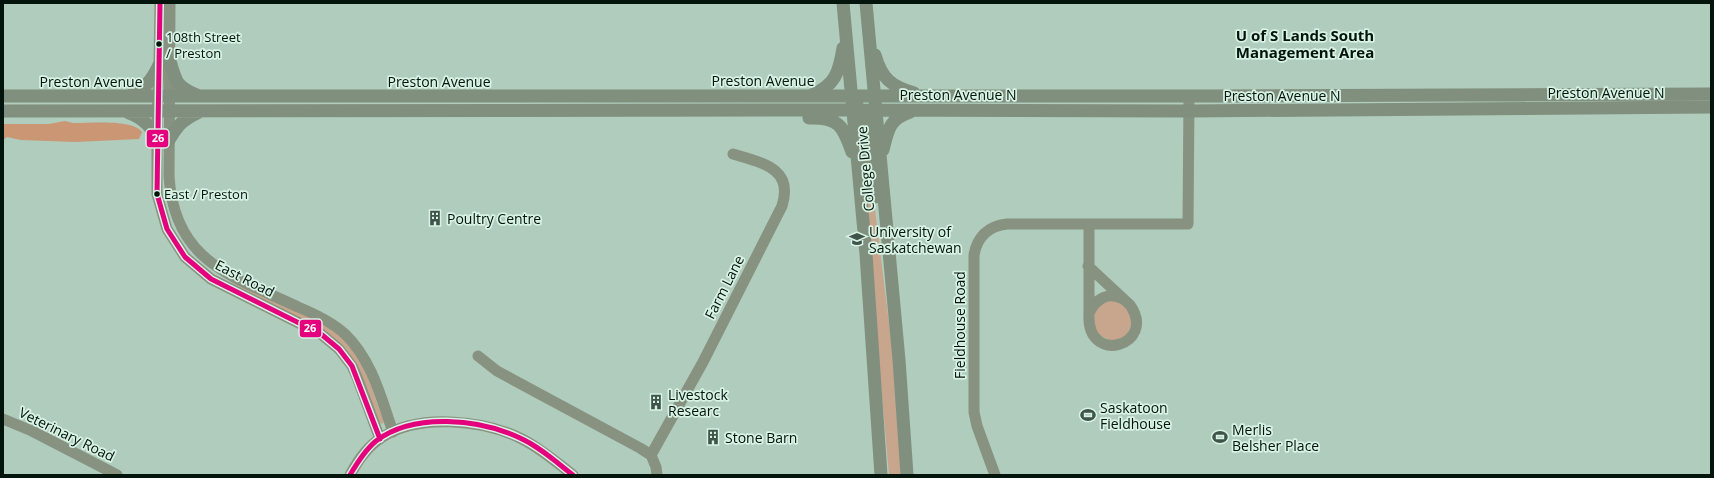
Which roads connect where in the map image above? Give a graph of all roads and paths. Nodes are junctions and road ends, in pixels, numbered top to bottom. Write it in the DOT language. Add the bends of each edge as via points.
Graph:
graph roads {
  1 [pos="160,3"];
  2 [pos="170,3"];
  3 [pos="844,3"];
  4 [pos="866,3"];
  5 [pos="846,33"];
  6 [pos="869,34"];
  7 [pos="165,63"];
  8 [pos="1709,94"];
  9 [pos="3,96"];
  10 [pos="809,96"];
  11 [pos="863,96"];
  12 [pos="925,96"];
  13 [pos="1189,96"];
  14 [pos="127,97"];
  15 [pos="163,97"];
  16 [pos="201,97"];
  17 [pos="1711,107"];
  18 [pos="700,110"];
  19 [pos="857,110"];
  20 [pos="875,110"];
  21 [pos="916,110"];
  22 [pos="3,111"];
  23 [pos="123,111"];
  24 [pos="163,111"];
  25 [pos="202,111"];
  26 [pos="1189,111"];
  27 [pos="163,139"];
  28 [pos="733,154"];
  29 [pos="880,162"];
  30 [pos="858,173"];
  31 [pos="1089,225"];
  32 [pos="1088,266"];
  33 [pos="1124,299"];
  34 [pos="1089,314"];
  35 [pos="478,356"];
  36 [pos="902,392"];
  37 [pos="3,420"];
  38 [pos="394,432"];
  39 [pos="380,439"];
  40 [pos="651,455"];
  41 [pos="117,475"];
  42 [pos="350,475"];
  43 [pos="573,475"];
  44 [pos="657,475"];
  45 [pos="881,475"];
  46 [pos="907,475"];
  47 [pos="995,475"];
  1 -- 7 [label="street"];
  2 -- 7 [label="street"];
  3 -- 5 [label="main road, College Drive"];
  3 -- 11 [label="main road" via="858,88"];
  4 -- 6 [label="main road, College Drive"];
  5 -- 10 [label="main road" via="840,63 832,82 825,89"];
  5 -- 11 [label="main road, College Drive"];
  6 -- 11 [label="main road, College Drive"];
  6 -- 12 [label="main road" via="878,64 885,77 901,89"];
  7 -- 14 [label="main road" via="148,85"];
  7 -- 15 [label="street, East Road"];
  7 -- 16 [label="main road" via="179,85"];
  8 -- 13 [label="main road, Preston Avenue N"];
  9 -- 14 [label="main road, Preston Avenue"];
  10 -- 11 [label="main road, Preston Avenue"];
  10 -- 16 [label="main road, Preston Avenue"];
  11 -- 12 [label="main road, Preston Avenue N"];
  11 -- 19 [label="main road"];
  11 -- 20 [label="main road, College Drive"];
  12 -- 13 [label="main road, Preston Avenue N"];
  13 -- 26 [label="street, Fieldhouse Road"];
  14 -- 15 [label="main road, Preston Avenue"];
  15 -- 16 [label="main road, Preston Avenue"];
  15 -- 24 [label="street, East Road"];
  17 -- 26 [label="main road, Preston Avenue N"];
  18 -- 19 [label="main road"];
  18 -- 25 [label="main road"];
  18 -- 30 [label="main road" via="761,118 816,118 834,122 847,136"];
  19 -- 20 [label="main road, Preston Avenue N"];
  19 -- 30 [label="main road, College Drive"];
  19 -- 36 [label="main road" via="865,126 897,371"];
  20 -- 21 [label="main road, Preston Avenue N"];
  20 -- 29 [label="main road, College Drive"];
  21 -- 26 [label="main road, Preston Avenue N"];
  21 -- 29 [label="main road" via="903,114 892,122"];
  22 -- 23 [label="main road"];
  23 -- 24 [label="main road"];
  23 -- 27 [label="main road" via="144,121"];
  24 -- 25 [label="main road"];
  24 -- 27 [label="street, East Road"];
  25 -- 27 [label="main road" via="188,117"];
  26 -- 31 [label="street, Fieldhouse Road" via="1188,224"];
  27 -- 38 [label="street, East Road" via="172,201 182,228 194,248 223,272 320,317 344,333 368,366"];
  27 -- 39 [label="street, East Road" via="157,194 167,228 180,250 211,279 322,334 339,349 358,377"];
  28 -- 40 [label="street, Farm Lane" via="774,169 783,181 785,198 703,362"];
  29 -- 36 [label="main road, College Drive"];
  30 -- 45 [label="main road, College Drive"];
  31 -- 32 [label="street"];
  31 -- 47 [label="street, Fieldhouse Road" via="1000,224 985,232 977,242 974,255 974,412"];
  32 -- 33 [label="street"];
  32 -- 34 [label="street"];
  33 -- 34 [label="street" via="1105,296 1096,302"];
  33 -- 34 [label="street" via="1134,311 1136,327 1132,338 1123,344 1110,345 1098,341 1090,330"];
  35 -- 40 [label="street" via="497,371 626,439"];
  36 -- 46 [label="main road, College Drive"];
  37 -- 41 [label="street, Veterinary Road" via="32,431"];
  38 -- 39 [label="street"];
  38 -- 43 [label="street" via="438,423 490,427 522,439"];
  39 -- 42 [label="street" via="364,454"];
  40 -- 44 [label="street"];
}
